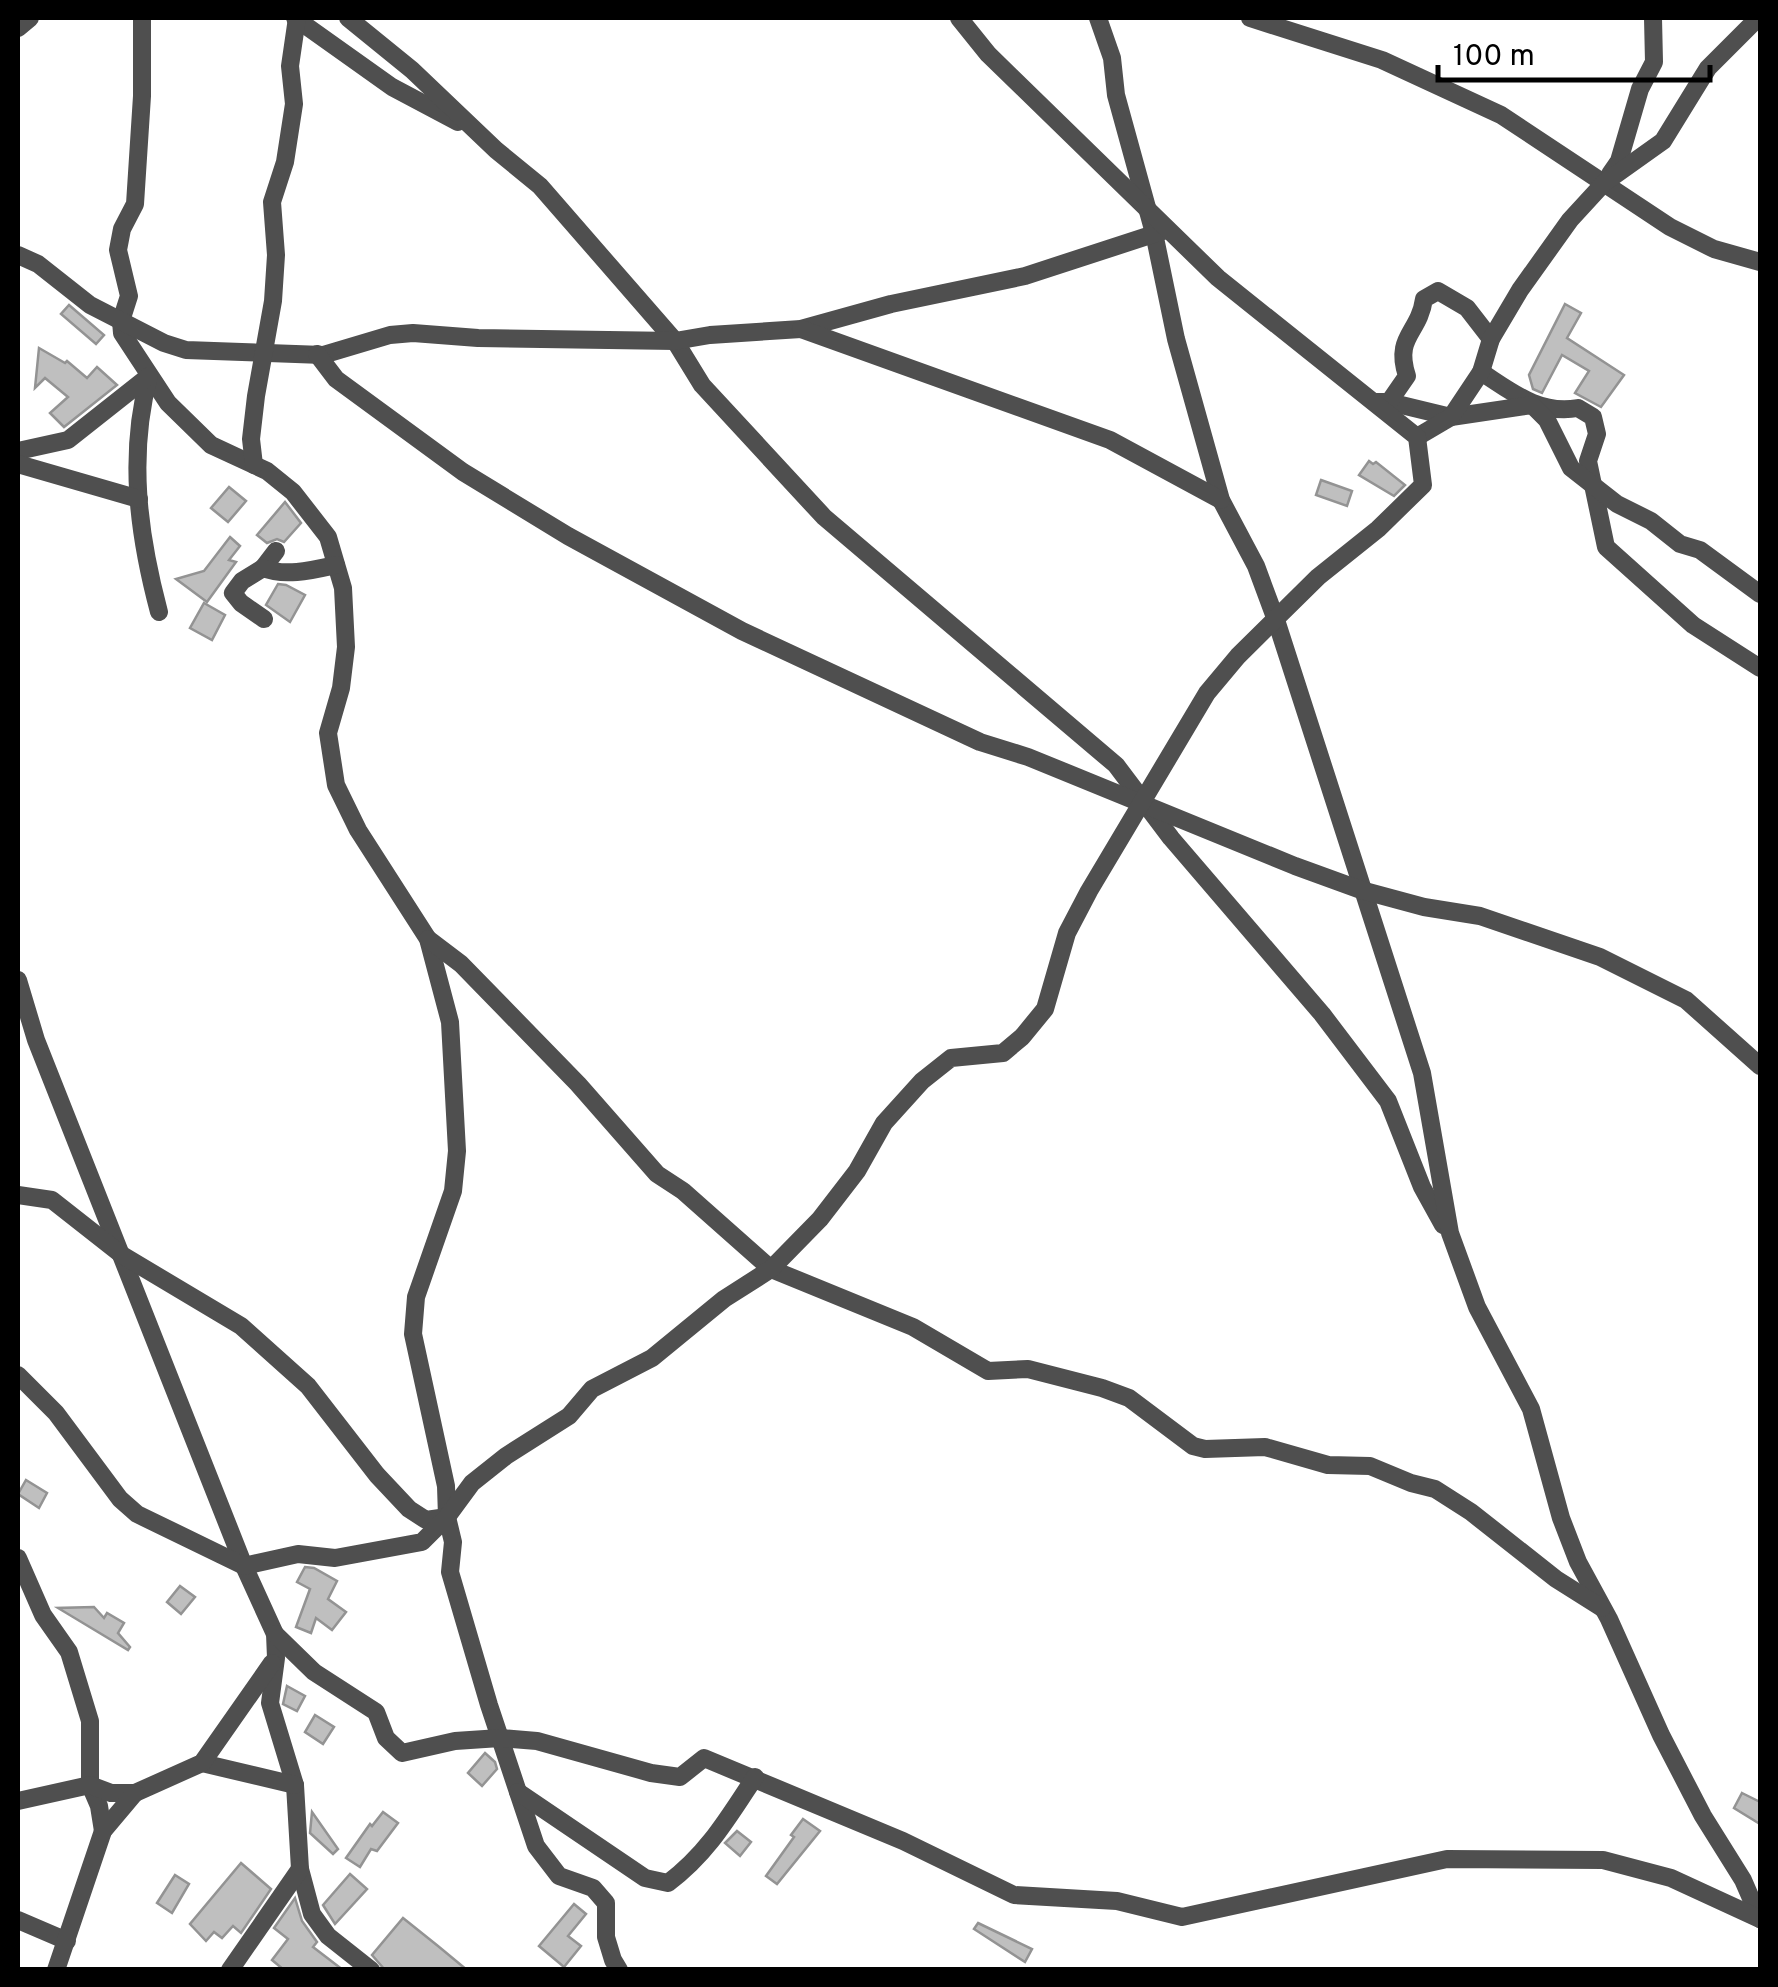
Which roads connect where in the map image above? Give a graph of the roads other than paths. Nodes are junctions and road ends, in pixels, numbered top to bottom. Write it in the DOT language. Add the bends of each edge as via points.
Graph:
graph roads {
  1 [pos="30,18"];
  2 [pos="142,18"];
  3 [pos="296,18"];
  4 [pos="348,18"];
  5 [pos="959,18"];
  6 [pos="1098,18"];
  7 [pos="1250,18"];
  8 [pos="1653,18"];
  9 [pos="1758,18"];
  10 [pos="18,28"];
  11 [pos="472,128"];
  12 [pos="1604,182"];
  13 [pos="1148,212"];
  14 [pos="1160,231"];
  15 [pos="18,255"];
  16 [pos="1760,262"];
  17 [pos="121,321"];
  18 [pos="801,329"];
  19 [pos="1491,339"];
  20 [pos="675,341"];
  21 [pos="265,352"];
  22 [pos="317,354"];
  23 [pos="1481,372"];
  24 [pos="148,376"];
  25 [pos="1382,402"];
  26 [pos="1532,404"];
  27 [pos="1451,417"];
  28 [pos="1417,437"];
  29 [pos="18,451"];
  30 [pos="18,464"];
  31 [pos="254,465"];
  32 [pos="1592,485"];
  33 [pos="140,499"];
  34 [pos="1222,500"];
  35 [pos="276,551"];
  36 [pos="336,565"];
  37 [pos="258,571"];
  38 [pos="1760,594"];
  39 [pos="218,599"];
  40 [pos="159,612"];
  41 [pos="264,620"];
  42 [pos="1276,620"];
  43 [pos="1760,668"];
  44 [pos="1143,802"];
  45 [pos="1362,890"];
  46 [pos="428,939"];
  47 [pos="18,980"];
  48 [pos="1760,1066"];
  49 [pos="18,1195"];
  50 [pos="1450,1234"];
  51 [pos="122,1255"];
  52 [pos="772,1269"];
  53 [pos="18,1375"];
  54 [pos="447,1517"];
  55 [pos="18,1558"];
  56 [pos="244,1566"];
  57 [pos="1602,1608"];
  58 [pos="275,1634"];
  59 [pos="276,1658"];
  60 [pos="500,1738"];
  61 [pos="202,1763"];
  62 [pos="755,1777"];
  63 [pos="90,1785"];
  64 [pos="295,1785"];
  65 [pos="518,1792"];
  66 [pos="135,1793"];
  67 [pos="18,1801"];
  68 [pos="103,1831"];
  69 [pos="300,1868"];
  70 [pos="1760,1919"];
  71 [pos="18,1920"];
  72 [pos="67,1941"];
  73 [pos="56,1970"];
  74 [pos="230,1970"];
  75 [pos="371,1970"];
  76 [pos="619,1970"];
  1 -- 10 [label="street"];
  2 -- 17 [label="street" via="135,204 118,250 128,296"];
  3 -- 11 [label="street" via="392,88"];
  3 -- 21 [label="street" via="294,104 272,202 274,301"];
  4 -- 11 [label="street"];
  5 -- 13 [label="street"];
  6 -- 13 [label="street"];
  7 -- 12 [label="street" via="1382,60 1500,115"];
  8 -- 12 [label="street" via="1654,62 1618,162"];
  9 -- 12 [label="street" via="1708,68 1663,141"];
  11 -- 20 [label="street" via="540,186"];
  12 -- 16 [label="street" via="1670,228"];
  12 -- 19 [label="street" via="1550,248"];
  13 -- 14 [label="street"];
  14 -- 18 [label="street" via="1025,276"];
  14 -- 25 [label="street"];
  14 -- 34 [label="street" via="1176,339"];
  15 -- 17 [label="street"];
  17 -- 21 [label="street" via="186,350"];
  17 -- 24 [label="street"];
  18 -- 20 [label="street"];
  18 -- 34 [label="street" via="1110,440"];
  19 -- 23 [label="street"];
  19 -- 25 [label="street" via="1468,308 1438,292 1424,299 1400,355 1407,376"];
  20 -- 22 [label="street" via="413,333"];
  20 -- 44 [label="street" via="702,384 824,517 1116,765"];
  21 -- 22 [label="street"];
  21 -- 31 [label="street"];
  22 -- 44 [label="street" via="336,379 464,472 742,631 980,742"];
  23 -- 26 [label="street"];
  23 -- 27 [label="street"];
  24 -- 29 [label="street" via="68,440"];
  24 -- 31 [label="street" via="211,445"];
  24 -- 33 [label="street" via="137,446"];
  25 -- 27 [label="street"];
  25 -- 28 [label="street"];
  26 -- 27 [label="street"];
  26 -- 32 [label="street" via="1571,468"];
  26 -- 32 [label="street" via="1578,408 1592,417"];
  27 -- 28 [label="street"];
  28 -- 42 [label="street" via="1423,485"];
  30 -- 33 [label="street"];
  31 -- 36 [label="street" via="314,516"];
  32 -- 38 [label="street"];
  32 -- 43 [label="street" via="1611,554 1693,625"];
  33 -- 40 [label="street" via="142,549"];
  34 -- 42 [label="street"];
  35 -- 37 [label="street"];
  36 -- 37 [label="street"];
  36 -- 46 [label="street" via="346,647 328,734 336,785"];
  37 -- 39 [label="street" via="240,571"];
  37 -- 41 [label="street" via="233,593"];
  42 -- 44 [label="street" via="1207,693"];
  42 -- 45 [label="street"];
  44 -- 45 [label="street"];
  44 -- 50 [label="street" via="1388,1101 1422,1187"];
  44 -- 52 [label="street" via="1088,891 1067,933 1044,1009 1022,1037 1003,1053 951,1058 922,1081 884,1123 820,1219"];
  45 -- 48 [label="street" via="1480,916 1600,957 1686,1000"];
  45 -- 50 [label="street" via="1422,1073"];
  46 -- 52 [label="street" via="578,1084 657,1174"];
  46 -- 54 [label="street" via="450,1022 457,1151 453,1191 416,1297 413,1334"];
  47 -- 51 [label="street"];
  49 -- 51 [label="street" via="52,1200"];
  50 -- 57 [label="street" via="1477,1307 1531,1409 1561,1518"];
  51 -- 54 [label="street" via="241,1326 308,1386 409,1510 426,1520"];
  51 -- 56 [label="street"];
  52 -- 54 [label="street" via="652,1358 592,1389 569,1416 472,1483"];
  52 -- 57 [label="street" via="913,1327 988,1371 1028,1369 1129,1398 1193,1446 1265,1447 1328,1465 1370,1466 1436,1489"];
  53 -- 56 [label="street" via="137,1514"];
  54 -- 56 [label="street" via="422,1542"];
  54 -- 60 [label="street" via="450,1572"];
  55 -- 63 [label="street" via="43,1615 69,1652 90,1721"];
  56 -- 58 [label="street"];
  57 -- 70 [label="street"];
  58 -- 59 [label="street"];
  58 -- 60 [label="street" via="314,1672 376,1712 386,1738 402,1753"];
  59 -- 61 [label="street"];
  59 -- 64 [label="street" via="270,1702"];
  60 -- 62 [label="street" via="537,1741 651,1773 680,1777 704,1758"];
  60 -- 65 [label="street"];
  61 -- 64 [label="street"];
  61 -- 66 [label="street"];
  62 -- 65 [label="street" via="694,1864 668,1883 645,1878"];
  62 -- 70 [label="street" via="1014,1895 1118,1900 1182,1917 1447,1858 1604,1860 1670,1878"];
  63 -- 66 [label="street"];
  63 -- 67 [label="street"];
  63 -- 68 [label="street"];
  64 -- 69 [label="street"];
  65 -- 76 [label="street" via="536,1846 560,1876 593,1888 606,1904 606,1936"];
  66 -- 68 [label="street"];
  68 -- 72 [label="street"];
  69 -- 74 [label="street"];
  69 -- 75 [label="street" via="312,1914"];
  71 -- 72 [label="street"];
  72 -- 73 [label="street"];
}
